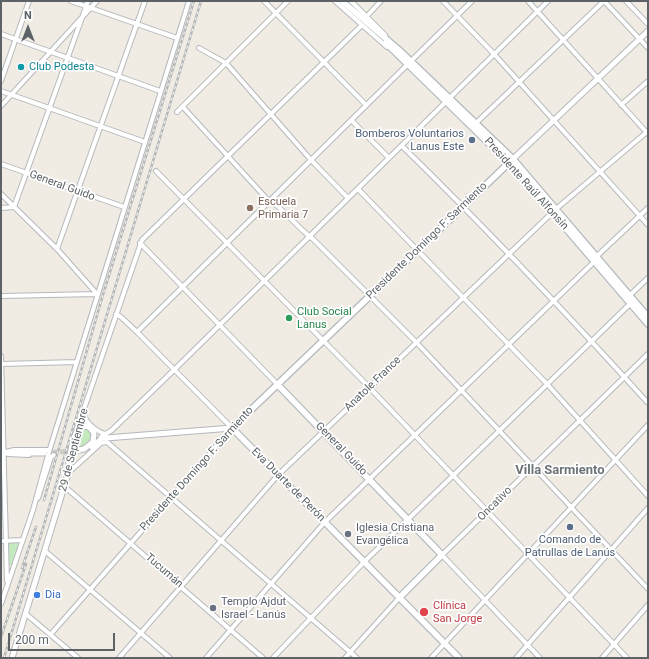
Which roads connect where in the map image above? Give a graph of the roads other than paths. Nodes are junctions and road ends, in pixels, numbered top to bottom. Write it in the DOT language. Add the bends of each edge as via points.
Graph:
graph roads {
  1 [pos="29,1"];
  2 [pos="71,1"];
  3 [pos="88,1"];
  4 [pos="97,1"];
  5 [pos="145,1"];
  6 [pos="189,1"];
  7 [pos="264,1"];
  8 [pos="288,1"];
  9 [pos="335,1"];
  10 [pos="342,1"];
  11 [pos="351,1"];
  12 [pos="382,1"];
  13 [pos="443,1"];
  14 [pos="472,1"];
  15 [pos="528,1"];
  16 [pos="548,1"];
  17 [pos="604,1"];
  18 [pos="626,1"];
  19 [pos="86,6"];
  20 [pos="91,8"];
  21 [pos="538,11"];
  22 [pos="276,13"];
  23 [pos="367,16"];
  24 [pos="457,16"];
  25 [pos="82,18"];
  26 [pos="137,24"];
  27 [pos="648,24"];
  28 [pos="364,25"];
  29 [pos="648,31"];
  30 [pos="1,34"];
  31 [pos="177,38"];
  32 [pos="16,39"];
  33 [pos="639,39"];
  34 [pos="564,40"];
  35 [pos="199,48"];
  36 [pos="648,48"];
  37 [pos="50,52"];
  38 [pos="397,52"];
  39 [pos="494,54"];
  40 [pos="68,58"];
  41 [pos="324,62"];
  42 [pos="226,63"];
  43 [pos="409,63"];
  44 [pos="119,76"];
  45 [pos="598,79"];
  46 [pos="1,80"];
  47 [pos="519,81"];
  48 [pos="647,82"];
  49 [pos="1,91"];
  50 [pos="160,91"];
  51 [pos="11,95"];
  52 [pos="449,100"];
  53 [pos="366,105"];
  54 [pos="621,105"];
  55 [pos="1,106"];
  56 [pos="183,107"];
  57 [pos="50,108"];
  58 [pos="177,112"];
  59 [pos="271,114"];
  60 [pos="351,120"];
  61 [pos="554,120"];
  62 [pos="474,125"];
  63 [pos="101,126"];
  64 [pos="647,133"];
  65 [pos="145,142"];
  66 [pos="402,146"];
  67 [pos="228,156"];
  68 [pos="389,158"];
  69 [pos="311,160"];
  70 [pos="511,161"];
  71 [pos="1,164"];
  72 [pos="600,171"];
  73 [pos="156,172"];
  74 [pos="27,173"];
  75 [pos="358,188"];
  76 [pos="78,192"];
  77 [pos="1,194"];
  78 [pos="348,198"];
  79 [pos="183,199"];
  80 [pos="270,201"];
  81 [pos="464,206"];
  82 [pos="14,207"];
  83 [pos="124,207"];
  84 [pos="1,208"];
  85 [pos="648,208"];
  86 [pos="554,211"];
  87 [pos="640,216"];
  88 [pos="648,225"];
  89 [pos="309,236"];
  90 [pos="140,243"];
  91 [pos="227,243"];
  92 [pos="57,249"];
  93 [pos="418,250"];
  94 [pos="510,254"];
  95 [pos="596,259"];
  96 [pos="648,278"];
  97 [pos="264,282"];
  98 [pos="183,288"];
  99 [pos="97,294"];
  100 [pos="371,295"];
  101 [pos="1,296"];
  102 [pos="464,297"];
  103 [pos="628,297"];
  104 [pos="554,300"];
  105 [pos="633,302"];
  106 [pos="116,314"];
  107 [pos="648,316"];
  108 [pos="648,324"];
  109 [pos="220,326"];
  110 [pos="137,332"];
  111 [pos="592,340"];
  112 [pos="322,341"];
  113 [pos="416,342"];
  114 [pos="509,344"];
  115 [pos="648,354"];
  116 [pos="1,356"];
  117 [pos="77,362"];
  118 [pos="1,364"];
  119 [pos="174,370"];
  120 [pos="624,377"];
  121 [pos="277,384"];
  122 [pos="548,385"];
  123 [pos="369,387"];
  124 [pos="462,390"];
  125 [pos="648,403"];
  126 [pos="84,410"];
  127 [pos="580,421"];
  128 [pos="648,425"];
  129 [pos="232,428"];
  130 [pos="77,429"];
  131 [pos="112,430"];
  132 [pos="500,430"];
  133 [pos="324,431"];
  134 [pos="415,435"];
  135 [pos="116,437"];
  136 [pos="106,438"];
  137 [pos="92,444"];
  138 [pos="47,452"];
  139 [pos="2,453"];
  140 [pos="54,455"];
  141 [pos="615,460"];
  142 [pos="533,466"];
  143 [pos="67,474"];
  144 [pos="278,475"];
  145 [pos="453,475"];
  146 [pos="370,479"];
  147 [pos="64,486"];
  148 [pos="172,496"];
  149 [pos="648,496"];
  150 [pos="571,506"];
  151 [pos="648,508"];
  152 [pos="33,510"];
  153 [pos="488,512"];
  154 [pos="409,519"];
  155 [pos="324,523"];
  156 [pos="23,540"];
  157 [pos="222,540"];
  158 [pos="1,541"];
  159 [pos="6,541"];
  160 [pos="131,542"];
  161 [pos="612,549"];
  162 [pos="45,551"];
  163 [pos="528,553"];
  164 [pos="442,555"];
  165 [pos="364,562"];
  166 [pos="271,583"];
  167 [pos="8,584"];
  168 [pos="182,586"];
  169 [pos="90,588"];
  170 [pos="648,589"];
  171 [pos="400,597"];
  172 [pos="570,597"];
  173 [pos="484,600"];
  174 [pos="1,604"];
  175 [pos="648,605"];
  176 [pos="26,614"];
  177 [pos="312,618"];
  178 [pos="231,630"];
  179 [pos="141,633"];
  180 [pos="52,634"];
  181 [pos="444,643"];
  182 [pos="528,645"];
  183 [pos="614,645"];
  184 [pos="350,652"];
  185 [pos="12,658"];
  186 [pos="78,658"];
  187 [pos="119,658"];
  188 [pos="170,658"];
  189 [pos="206,658"];
  190 [pos="263,658"];
  191 [pos="273,658"];
  192 [pos="346,658"];
  193 [pos="357,658"];
  194 [pos="431,658"];
  195 [pos="459,658"];
  196 [pos="516,658"];
  197 [pos="540,658"];
  198 [pos="602,658"];
  199 [pos="627,658"];
  1 -- 32 [label="street"];
  2 -- 19 [label="street"];
  3 -- 19 [label="street"];
  4 -- 20 [label="street"];
  5 -- 26 [label="street"];
  6 -- 31 [label="street"];
  7 -- 22 [label="street"];
  8 -- 22 [label="street"];
  9 -- 28 [label="street"];
  10 -- 28 [label="main road"];
  11 -- 23 [label="street, Presidente Raúl Alfonsín"];
  12 -- 23 [label="street"];
  13 -- 24 [label="street"];
  14 -- 24 [label="street"];
  15 -- 21 [label="street"];
  16 -- 21 [label="street"];
  17 -- 33 [label="street"];
  17 -- 34 [label="street"];
  18 -- 27 [label="street"];
  19 -- 20 [label="street"];
  19 -- 25 [label="street"];
  20 -- 25 [label="street"];
  20 -- 26 [label="street"];
  21 -- 34 [label="street"];
  21 -- 39 [label="street"];
  22 -- 41 [label="street"];
  22 -- 42 [label="street"];
  23 -- 38 [label="street, Presidente Raúl Alfonsín"];
  24 -- 39 [label="street"];
  24 -- 43 [label="street"];
  25 -- 37 [label="street"];
  25 -- 40 [label="street"];
  26 -- 31 [label="street"];
  26 -- 44 [label="street"];
  28 -- 38 [label="street, Presidente Raúl Alfonsín"];
  28 -- 38 [label="main road, Presidente Raúl Alfonsín" via="375,30"];
  28 -- 41 [label="street"];
  29 -- 33 [label="street, Presidente Domingo F. Sarmiento"];
  30 -- 32 [label="street"];
  31 -- 50 [label="street"];
  32 -- 37 [label="street"];
  32 -- 46 [label="street"];
  33 -- 36 [label="street"];
  33 -- 45 [label="street, Presidente Domingo F. Sarmiento"];
  34 -- 45 [label="street"];
  34 -- 47 [label="street"];
  35 -- 42 [label="street"];
  37 -- 40 [label="street"];
  37 -- 51 [label="street"];
  38 -- 43 [label="main road, Presidente Raúl Alfonsín"];
  39 -- 47 [label="street"];
  39 -- 52 [label="street"];
  40 -- 44 [label="street"];
  40 -- 57 [label="street"];
  41 -- 53 [label="street"];
  41 -- 59 [label="street"];
  42 -- 56 [label="street"];
  42 -- 59 [label="street"];
  43 -- 52 [label="main road, Presidente Raúl Alfonsín"];
  43 -- 53 [label="street"];
  44 -- 50 [label="street"];
  44 -- 63 [label="street"];
  45 -- 54 [label="street"];
  45 -- 61 [label="street, Presidente Domingo F. Sarmiento"];
  47 -- 61 [label="street"];
  47 -- 62 [label="street"];
  48 -- 54 [label="street"];
  49 -- 51 [label="street"];
  50 -- 65 [label="street"];
  51 -- 55 [label="street"];
  51 -- 57 [label="street"];
  52 -- 62 [label="main road, Presidente Raúl Alfonsín"];
  52 -- 66 [label="street"];
  53 -- 60 [label="street"];
  54 -- 64 [label="street"];
  56 -- 58 [label="street"];
  56 -- 67 [label="street"];
  57 -- 63 [label="street"];
  57 -- 74 [label="street"];
  59 -- 67 [label="street"];
  59 -- 69 [label="street"];
  60 -- 68 [label="street"];
  60 -- 69 [label="street"];
  61 -- 70 [label="street, Presidente Domingo F. Sarmiento"];
  61 -- 72 [label="street"];
  62 -- 70 [label="main road, Presidente Raúl Alfonsín"];
  63 -- 65 [label="street"];
  63 -- 76 [label="street"];
  64 -- 72 [label="street, Anatole France"];
  65 -- 83 [label="street"];
  66 -- 68 [label="street"];
  66 -- 81 [label="street"];
  67 -- 79 [label="street"];
  67 -- 80 [label="street"];
  68 -- 75 [label="street"];
  69 -- 78 [label="street"];
  69 -- 80 [label="street"];
  70 -- 81 [label="main road, Presidente Domingo F. Sarmiento"];
  70 -- 86 [label="main road, Presidente Raúl Alfonsín"];
  71 -- 74 [label="street, General Guido"];
  72 -- 86 [label="street, Anatole France"];
  72 -- 87 [label="street"];
  73 -- 79 [label="street"];
  74 -- 76 [label="street, General Guido"];
  74 -- 82 [label="street"];
  75 -- 78 [label="street"];
  75 -- 93 [label="street"];
  76 -- 83 [label="street, General Guido"];
  76 -- 92 [label="street"];
  77 -- 82 [label="street"];
  78 -- 89 [label="street"];
  79 -- 90 [label="street"];
  79 -- 91 [label="street"];
  80 -- 89 [label="street"];
  80 -- 91 [label="street"];
  81 -- 93 [label="main road, Presidente Domingo F. Sarmiento"];
  81 -- 94 [label="street"];
  82 -- 84 [label="street"];
  82 -- 92 [label="street"];
  83 -- 99 [label="street"];
  85 -- 87 [label="street"];
  86 -- 94 [label="street, Anatole France"];
  86 -- 95 [label="main road, Presidente Raúl Alfonsín"];
  87 -- 88 [label="street"];
  87 -- 95 [label="street"];
  89 -- 97 [label="street"];
  89 -- 100 [label="street"];
  90 -- 98 [label="street, General Guido"];
  90 -- 106 [label="street, 29 de Septiembre"];
  91 -- 97 [label="street"];
  91 -- 98 [label="street"];
  92 -- 99 [label="street"];
  93 -- 100 [label="main road, Presidente Domingo F. Sarmiento"];
  93 -- 102 [label="street"];
  94 -- 102 [label="street, Anatole France"];
  94 -- 104 [label="street"];
  95 -- 103 [label="main road, Presidente Raúl Alfonsín"];
  95 -- 104 [label="street"];
  96 -- 103 [label="street"];
  97 -- 109 [label="street"];
  97 -- 112 [label="street"];
  98 -- 109 [label="street, General Guido"];
  98 -- 110 [label="street"];
  99 -- 101 [label="street"];
  99 -- 117 [label="street"];
  100 -- 112 [label="main road, Presidente Domingo F. Sarmiento"];
  100 -- 113 [label="street"];
  102 -- 113 [label="street, Anatole France"];
  102 -- 114 [label="street"];
  103 -- 105 [label="main road, Presidente Raúl Alfonsín"];
  104 -- 111 [label="street"];
  104 -- 114 [label="street"];
  105 -- 107 [label="main road, Presidente Raúl Alfonsín"];
  105 -- 108 [label="main road, Presidente Raúl Alfonsín"];
  105 -- 111 [label="street"];
  106 -- 110 [label="street, Eva Duarte de Perón"];
  106 -- 126 [label="street, 29 de Septiembre"];
  109 -- 119 [label="street"];
  109 -- 121 [label="street, General Guido"];
  110 -- 119 [label="street, Eva Duarte de Perón"];
  111 -- 120 [label="street"];
  111 -- 122 [label="street"];
  112 -- 121 [label="main road, Presidente Domingo F. Sarmiento"];
  112 -- 123 [label="street"];
  113 -- 123 [label="street, Anatole France"];
  113 -- 124 [label="street"];
  114 -- 122 [label="street"];
  114 -- 124 [label="street"];
  115 -- 120 [label="street, Oncativo"];
  116 -- 118 [label="street"];
  117 -- 118 [label="street"];
  117 -- 138 [label="street"];
  118 -- 139 [label="street"];
  119 -- 129 [label="street, Eva Duarte de Perón"];
  119 -- 131 [label="street"];
  120 -- 125 [label="street"];
  120 -- 127 [label="street, Oncativo"];
  121 -- 129 [label="main road, Presidente Domingo F. Sarmiento"];
  121 -- 133 [label="main road, General Guido"];
  122 -- 127 [label="street"];
  122 -- 132 [label="street"];
  123 -- 133 [label="street, Anatole France"];
  123 -- 134 [label="street"];
  124 -- 132 [label="street"];
  124 -- 134 [label="street"];
  126 -- 130 [label="street, 29 de Septiembre"];
  126 -- 136 [label="street" via="87,422"];
  127 -- 141 [label="street"];
  127 -- 142 [label="street, Oncativo"];
  128 -- 141 [label="street"];
  129 -- 135 [label="street"];
  129 -- 144 [label="main road, Eva Duarte de Perón"];
  129 -- 148 [label="street, Presidente Domingo F. Sarmiento"];
  130 -- 137 [label="street" via="84,425 92,429"];
  130 -- 143 [label="street, 29 de Septiembre"];
  131 -- 135 [label="street"];
  131 -- 136 [label="street"];
  132 -- 142 [label="street"];
  132 -- 145 [label="street"];
  133 -- 144 [label="street, Anatole France"];
  133 -- 146 [label="main road, General Guido"];
  134 -- 145 [label="street"];
  134 -- 146 [label="street"];
  135 -- 136 [label="street"];
  136 -- 137 [label="street"];
  136 -- 137 [label="street" via="101,439 89,450 74,452"];
  136 -- 143 [label="street"];
  136 -- 148 [label="street"];
  138 -- 139 [label="street"];
  138 -- 152 [label="street"];
  139 -- 159 [label="street"];
  140 -- 152 [label="street" via="51,457"];
  141 -- 149 [label="street"];
  141 -- 150 [label="street"];
  142 -- 150 [label="street"];
  142 -- 153 [label="street, Oncativo"];
  143 -- 147 [label="street, 29 de Septiembre"];
  144 -- 155 [label="main road, Eva Duarte de Perón"];
  144 -- 157 [label="street, Anatole France"];
  145 -- 153 [label="street"];
  145 -- 154 [label="street"];
  146 -- 154 [label="main road, General Guido"];
  146 -- 155 [label="street"];
  147 -- 160 [label="street, Tucumán"];
  147 -- 162 [label="street, 29 de Septiembre"];
  148 -- 157 [label="street"];
  148 -- 160 [label="street, Presidente Domingo F. Sarmiento"];
  150 -- 161 [label="street"];
  150 -- 163 [label="street"];
  151 -- 161 [label="street"];
  152 -- 156 [label="street"];
  153 -- 163 [label="street"];
  153 -- 164 [label="street, Oncativo"];
  154 -- 164 [label="main road, General Guido"];
  154 -- 165 [label="street"];
  155 -- 165 [label="main road, Eva Duarte de Perón"];
  155 -- 166 [label="street"];
  156 -- 159 [label="street"];
  156 -- 167 [label="street"];
  157 -- 166 [label="street"];
  157 -- 168 [label="street, Anatole France"];
  158 -- 159 [label="street"];
  159 -- 167 [label="street"];
  160 -- 168 [label="street, Tucumán"];
  160 -- 169 [label="street, Presidente Domingo F. Sarmiento"];
  161 -- 170 [label="street"];
  161 -- 172 [label="street"];
  162 -- 169 [label="street"];
  162 -- 176 [label="street, 29 de Septiembre"];
  163 -- 172 [label="street"];
  163 -- 173 [label="street"];
  164 -- 171 [label="main road, Oncativo"];
  164 -- 173 [label="street, General Guido"];
  165 -- 171 [label="main road, Eva Duarte de Perón"];
  165 -- 177 [label="street"];
  166 -- 177 [label="street"];
  166 -- 178 [label="street"];
  167 -- 174 [label="street"];
  168 -- 178 [label="street, Tucumán"];
  168 -- 179 [label="street, Anatole France"];
  169 -- 179 [label="street"];
  169 -- 180 [label="street, Presidente Domingo F. Sarmiento"];
  171 -- 181 [label="main road, Eva Duarte de Perón"];
  171 -- 184 [label="street, Oncativo"];
  172 -- 182 [label="street"];
  172 -- 183 [label="street"];
  173 -- 181 [label="street"];
  173 -- 182 [label="street, General Guido"];
  175 -- 183 [label="street"];
  176 -- 180 [label="street"];
  176 -- 185 [label="street, 29 de Septiembre"];
  177 -- 184 [label="street"];
  177 -- 191 [label="street"];
  178 -- 189 [label="street"];
  178 -- 190 [label="street, Tucumán"];
  179 -- 187 [label="street, Anatole France"];
  179 -- 188 [label="street"];
  180 -- 186 [label="street"];
  181 -- 194 [label="street"];
  181 -- 195 [label="main road, Eva Duarte de Perón"];
  182 -- 196 [label="street"];
  182 -- 197 [label="street, General Guido"];
  183 -- 198 [label="street"];
  183 -- 199 [label="street"];
  184 -- 192 [label="street, Oncativo"];
  184 -- 193 [label="street"];
}
